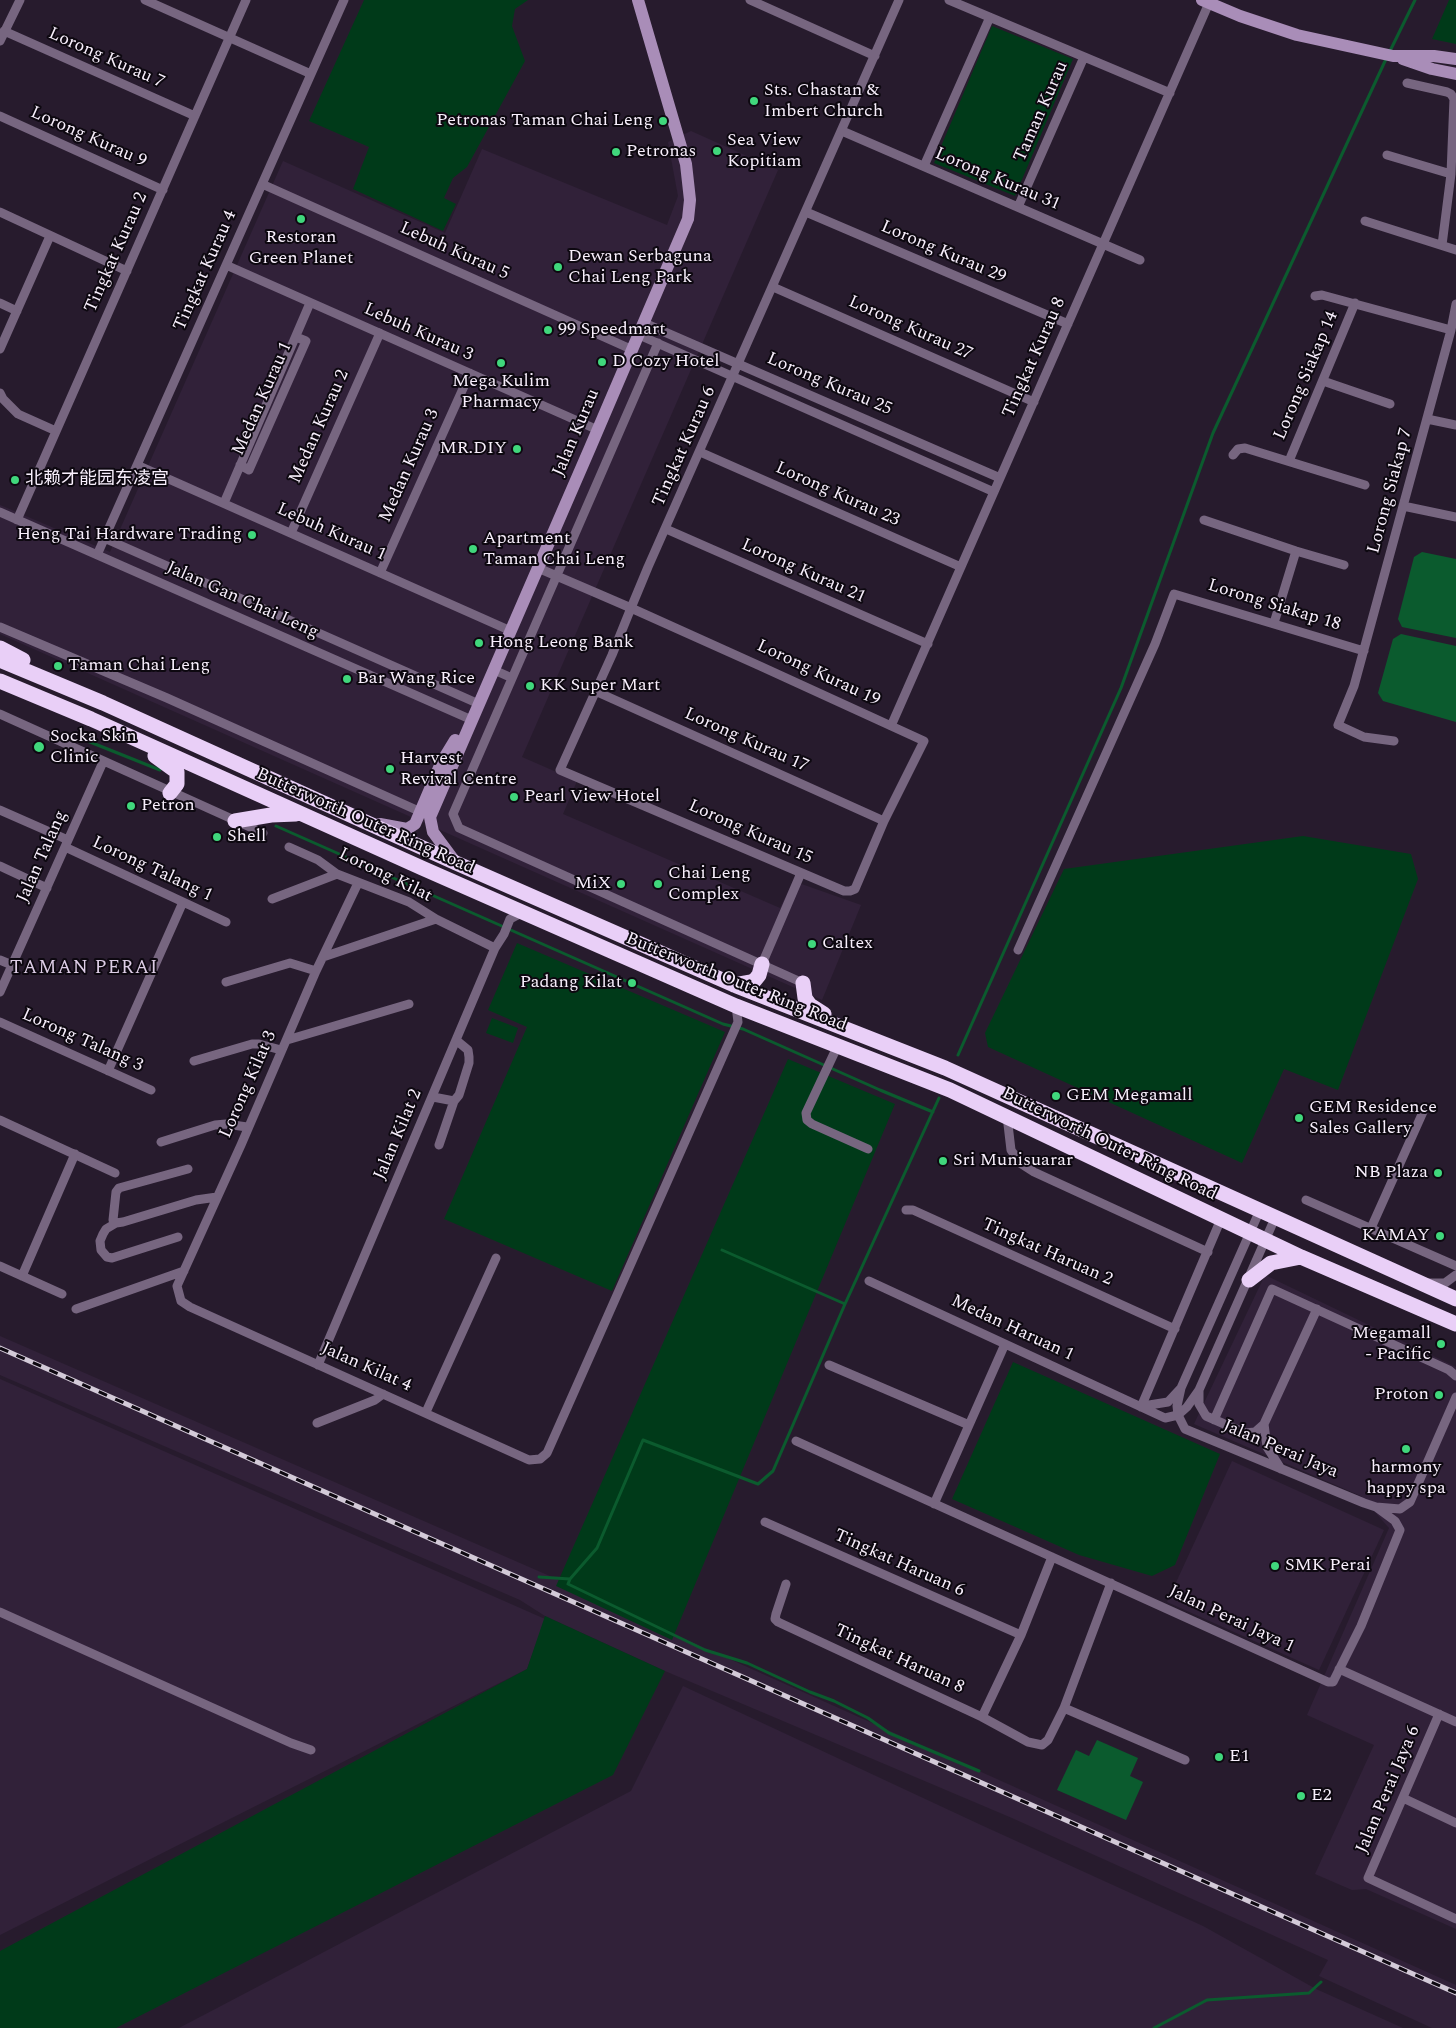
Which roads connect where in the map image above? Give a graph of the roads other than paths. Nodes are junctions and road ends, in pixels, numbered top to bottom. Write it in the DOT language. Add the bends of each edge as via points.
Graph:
graph roads {
  1 [pos="20,0"];
  2 [pos="145,0"];
  3 [pos="246,0"];
  4 [pos="344,0"];
  5 [pos="638,0"];
  6 [pos="750,0"];
  7 [pos="899,0"];
  8 [pos="949,0"];
  9 [pos="1205,1"];
  10 [pos="990,17"];
  11 [pos="4,32"];
  12 [pos="230,38"];
  13 [pos="0,41"];
  14 [pos="875,56"];
  15 [pos="1394,56"];
  16 [pos="1084,57"];
  17 [pos="1456,59"];
  18 [pos="311,74"];
  19 [pos="1456,74"];
  20 [pos="1407,83"];
  21 [pos="1170,93"];
  22 [pos="0,116"];
  23 [pos="195,116"];
  24 [pos="842,130"];
  25 [pos="1387,155"];
  26 [pos="924,166"];
  27 [pos="1452,174"];
  28 [pos="262,184"];
  29 [pos="163,190"];
  30 [pos="1018,207"];
  31 [pos="0,212"];
  32 [pos="806,212"];
  33 [pos="1365,221"];
  34 [pos="50,236"];
  35 [pos="1103,244"];
  36 [pos="1442,245"];
  37 [pos="1456,250"];
  38 [pos="1140,260"];
  39 [pos="226,265"];
  40 [pos="127,271"];
  41 [pos="773,287"];
  42 [pos="1315,296"];
  43 [pos="0,303"];
  44 [pos="310,303"];
  45 [pos="1355,303"];
  46 [pos="1456,304"];
  47 [pos="17,311"];
  48 [pos="644,323"];
  49 [pos="1068,324"];
  50 [pos="1452,330"];
  51 [pos="380,333"];
  52 [pos="639,335"];
  53 [pos="658,343"];
  54 [pos="0,349"];
  55 [pos="632,350"];
  56 [pos="739,364"];
  57 [pos="470,373"];
  58 [pos="734,377"];
  59 [pos="1324,381"];
  60 [pos="0,393"];
  61 [pos="1034,402"];
  62 [pos="1390,404"];
  63 [pos="1427,419"];
  64 [pos="1456,425"];
  65 [pos="598,430"];
  66 [pos="56,431"];
  67 [pos="700,452"];
  68 [pos="1233,455"];
  69 [pos="1289,461"];
  70 [pos="137,465"];
  71 [pos="1000,478"];
  72 [pos="1365,485"];
  73 [pos="994,492"];
  74 [pos="224,502"];
  75 [pos="1403,506"];
  76 [pos="0,512"];
  77 [pos="1456,517"];
  78 [pos="17,520"];
  79 [pos="1204,520"];
  80 [pos="666,529"];
  81 [pos="291,533"];
  82 [pos="104,538"];
  83 [pos="1296,551"];
  84 [pos="97,555"];
  85 [pos="1344,565"];
  86 [pos="961,567"];
  87 [pos="538,568"];
  88 [pos="380,573"];
  89 [pos="557,576"];
  90 [pos="631,608"];
  91 [pos="1274,623"];
  92 [pos="0,627"];
  93 [pos="511,631"];
  94 [pos="928,644"];
  95 [pos="0,648"];
  96 [pos="1364,650"];
  97 [pos="0,660"];
  98 [pos="494,670"];
  99 [pos="512,678"];
  100 [pos="0,681"];
  101 [pos="0,690"];
  102 [pos="595,691"];
  103 [pos="103,703"];
  104 [pos="479,704"];
  105 [pos="0,714"];
  106 [pos="90,719"];
  107 [pos="469,725"];
  108 [pos="892,726"];
  109 [pos="132,738"];
  110 [pos="1394,741"];
  111 [pos="103,762"];
  112 [pos="560,770"];
  113 [pos="170,793"];
  114 [pos="0,810"];
  115 [pos="421,812"];
  116 [pos="300,814"];
  117 [pos="363,820"];
  118 [pos="235,821"];
  119 [pos="884,821"];
  120 [pos="262,833"];
  121 [pos="67,844"];
  122 [pos="289,847"];
  123 [pos="456,864"];
  124 [pos="0,866"];
  125 [pos="801,873"];
  126 [pos="337,874"];
  127 [pos="358,883"];
  128 [pos="47,888"];
  129 [pos="844,892"];
  130 [pos="272,899"];
  131 [pos="183,902"];
  132 [pos="512,915"];
  133 [pos="436,919"];
  134 [pos="226,922"];
  135 [pos="495,948"];
  136 [pos="1018,950"];
  137 [pos="323,957"];
  138 [pos="0,960"];
  139 [pos="762,964"];
  140 [pos="12,965"];
  141 [pos="316,971"];
  142 [pos="226,982"];
  143 [pos="803,982"];
  144 [pos="734,985"];
  145 [pos="0,992"];
  146 [pos="409,1004"];
  147 [pos="736,1006"];
  148 [pos="759,1016"];
  149 [pos="0,1022"];
  150 [pos="735,1028"];
  151 [pos="856,1032"];
  152 [pos="287,1040"];
  153 [pos="456,1040"];
  154 [pos="838,1045"];
  155 [pos="281,1050"];
  156 [pos="194,1061"];
  157 [pos="108,1071"];
  158 [pos="151,1090"];
  159 [pos="433,1097"];
  160 [pos="454,1101"];
  161 [pos="1423,1112"];
  162 [pos="1007,1116"];
  163 [pos="0,1121"];
  164 [pos="247,1127"];
  165 [pos="161,1142"];
  166 [pos="439,1146"];
  167 [pos="868,1149"];
  168 [pos="75,1154"];
  169 [pos="188,1169"];
  170 [pos="115,1173"];
  171 [pos="217,1197"];
  172 [pos="1306,1200"];
  173 [pos="906,1210"];
  174 [pos="1260,1210"];
  175 [pos="1275,1218"];
  176 [pos="1221,1219"];
  177 [pos="116,1223"];
  178 [pos="1371,1228"];
  179 [pos="1250,1232"];
  180 [pos="178,1237"];
  181 [pos="1266,1240"];
  182 [pos="1208,1252"];
  183 [pos="1301,1257"];
  184 [pos="496,1258"];
  185 [pos="0,1266"];
  186 [pos="1456,1266"];
  187 [pos="184,1271"];
  188 [pos="1456,1274"];
  189 [pos="22,1276"];
  190 [pos="1249,1280"];
  191 [pos="869,1281"];
  192 [pos="1419,1282"];
  193 [pos="62,1294"];
  194 [pos="1456,1299"];
  195 [pos="181,1301"];
  196 [pos="76,1309"];
  197 [pos="1317,1310"];
  198 [pos="1456,1324"];
  199 [pos="1175,1329"];
  200 [pos="1004,1344"];
  201 [pos="318,1365"];
  202 [pos="829,1365"];
  203 [pos="1456,1376"];
  204 [pos="1181,1388"];
  205 [pos="1199,1390"];
  206 [pos="383,1394"];
  207 [pos="1456,1398"];
  208 [pos="1141,1406"];
  209 [pos="426,1412"];
  210 [pos="1178,1415"];
  211 [pos="1165,1418"];
  212 [pos="1214,1420"];
  213 [pos="318,1423"];
  214 [pos="1264,1424"];
  215 [pos="969,1425"];
  216 [pos="1185,1429"];
  217 [pos="796,1441"];
  218 [pos="1281,1469"];
  219 [pos="934,1504"];
  220 [pos="1376,1507"];
  221 [pos="765,1522"];
  222 [pos="1052,1557"];
  223 [pos="1111,1583"];
  224 [pos="786,1584"];
  225 [pos="0,1612"];
  226 [pos="1021,1635"];
  227 [pos="1339,1670"];
  228 [pos="1064,1708"];
  229 [pos="1439,1714"];
  230 [pos="982,1717"];
  231 [pos="1456,1722"];
  232 [pos="311,1750"];
  233 [pos="1185,1760"];
  234 [pos="1403,1798"];
  235 [pos="1456,1823"];
  236 [pos="1456,1919"];
  1 -- 11 [label="street"];
  2 -- 12 [label="street"];
  3 -- 12 [label="street, Tingkat Kurau 2"];
  4 -- 18 [label="street, Tingkat Kurau 4"];
  5 -- 48 [label="street, Jalan Kurau" via="686,164 690,200 688,219"];
  6 -- 14 [label="street"];
  7 -- 14 [label="street, Tingkat Kurau 6"];
  8 -- 10 [label="street"];
  9 -- 15 [label="street" via="1289,33"];
  9 -- 21 [label="street, Tingkat Kurau 8"];
  10 -- 16 [label="street"];
  10 -- 26 [label="street"];
  11 -- 13 [label="street"];
  11 -- 23 [label="street, Lorong Kurau 7"];
  12 -- 18 [label="street"];
  12 -- 23 [label="street, Tingkat Kurau 2"];
  14 -- 24 [label="street, Tingkat Kurau 6"];
  15 -- 17 [label="street"];
  15 -- 19 [label="street"];
  16 -- 21 [label="street"];
  16 -- 30 [label="street, Taman Kurau"];
  18 -- 28 [label="street, Tingkat Kurau 4"];
  20 -- 27 [label="street" via="1451,94 1454,100"];
  21 -- 35 [label="street, Tingkat Kurau 8"];
  22 -- 29 [label="street, Lorong Kurau 9"];
  23 -- 29 [label="street, Tingkat Kurau 2"];
  24 -- 26 [label="street, Lorong Kurau 31"];
  24 -- 32 [label="street, Tingkat Kurau 6"];
  25 -- 27 [label="street"];
  26 -- 30 [label="street, Lorong Kurau 31"];
  27 -- 36 [label="street"];
  28 -- 39 [label="street, Tingkat Kurau 4"];
  28 -- 55 [label="street, Lebuh Kurau 5"];
  29 -- 40 [label="street, Tingkat Kurau 2"];
  30 -- 35 [label="street, Lorong Kurau 31"];
  31 -- 34 [label="street"];
  32 -- 41 [label="street, Tingkat Kurau 6"];
  32 -- 49 [label="street, Lorong Kurau 29"];
  33 -- 36 [label="street"];
  34 -- 40 [label="street"];
  34 -- 47 [label="street"];
  35 -- 38 [label="street, Lorong Kurau 31"];
  35 -- 49 [label="street, Tingkat Kurau 8"];
  36 -- 37 [label="street"];
  39 -- 44 [label="street, Lebuh Kurau 3"];
  39 -- 70 [label="street, Tingkat Kurau 4"];
  40 -- 66 [label="street, Tingkat Kurau 2"];
  41 -- 56 [label="street, Tingkat Kurau 6"];
  41 -- 61 [label="street, Lorong Kurau 27"];
  42 -- 45 [label="street"];
  43 -- 47 [label="street"];
  44 -- 51 [label="street, Lebuh Kurau 3"];
  44 -- 74 [label="street, Medan Kurau 1"];
  45 -- 50 [label="street"];
  45 -- 59 [label="street, Lorong Siakap 14"];
  46 -- 50 [label="street, Lorong Siakap 7"];
  47 -- 54 [label="street"];
  48 -- 52 [label="street, Jalan Kurau"];
  48 -- 56 [label="street, Lorong Kurau 25"];
  49 -- 61 [label="street, Tingkat Kurau 8"];
  50 -- 63 [label="street, Lorong Siakap 7"];
  51 -- 57 [label="street, Lebuh Kurau 3"];
  51 -- 81 [label="street, Medan Kurau 2"];
  52 -- 53 [label="street, Lorong Kurau 25"];
  52 -- 55 [label="street, Jalan Kurau"];
  53 -- 58 [label="street, Lorong Kurau 25"];
  53 -- 89 [label="street"];
  55 -- 65 [label="street, Jalan Kurau"];
  56 -- 58 [label="street, Tingkat Kurau 6"];
  56 -- 71 [label="street, Lorong Kurau 25"];
  57 -- 65 [label="street, Lebuh Kurau 3"];
  57 -- 88 [label="street, Medan Kurau 3"];
  58 -- 67 [label="street, Tingkat Kurau 6"];
  58 -- 73 [label="street, Lorong Kurau 25"];
  59 -- 62 [label="street"];
  59 -- 69 [label="street, Lorong Siakap 14"];
  60 -- 66 [label="street" via="18,414"];
  61 -- 71 [label="street, Tingkat Kurau 8"];
  63 -- 64 [label="street"];
  63 -- 75 [label="street, Lorong Siakap 7"];
  65 -- 87 [label="street, Jalan Kurau"];
  66 -- 78 [label="street, Tingkat Kurau 2"];
  67 -- 80 [label="street, Tingkat Kurau 6"];
  67 -- 86 [label="street, Lorong Kurau 23"];
  68 -- 69 [label="street" via="1238,449 1245,448"];
  69 -- 72 [label="street"];
  70 -- 74 [label="street, Lebuh Kurau 1"];
  70 -- 82 [label="street, Tingkat Kurau 4"];
  71 -- 73 [label="street, Tingkat Kurau 8"];
  73 -- 86 [label="street, Tingkat Kurau 8"];
  74 -- 81 [label="street, Lebuh Kurau 1"];
  75 -- 77 [label="street"];
  75 -- 96 [label="street, Lorong Siakap 7"];
  76 -- 78 [label="street, Jalan Gan Chai Leng"];
  78 -- 84 [label="street, Jalan Gan Chai Leng"];
  79 -- 83 [label="street"];
  80 -- 90 [label="street, Tingkat Kurau 6"];
  80 -- 94 [label="street, Lorong Kurau 21"];
  81 -- 88 [label="street, Lebuh Kurau 1"];
  82 -- 84 [label="street, Tingkat Kurau 4"];
  82 -- 104 [label="street, Jalan Gan Chai Leng"];
  83 -- 85 [label="street"];
  83 -- 91 [label="street"];
  84 -- 107 [label="street, Jalan Gan Chai Leng"];
  86 -- 94 [label="street, Tingkat Kurau 8"];
  87 -- 89 [label="street, Lorong Kurau 19"];
  87 -- 93 [label="street, Jalan Kurau"];
  88 -- 93 [label="street, Lebuh Kurau 1"];
  89 -- 90 [label="street, Lorong Kurau 19"];
  89 -- 99 [label="street"];
  90 -- 102 [label="street, Tingkat Kurau 6"];
  90 -- 108 [label="street, Lorong Kurau 19"];
  91 -- 96 [label="street, Lorong Siakap 18"];
  91 -- 136 [label="street, Lorong Siakap 18" via="1174,594 1155,644"];
  92 -- 115 [label="street"];
  93 -- 98 [label="street, Jalan Kurau"];
  94 -- 108 [label="street, Tingkat Kurau 8"];
  95 -- 103 [label="highway" via="75,684"];
  96 -- 110 [label="street, Lorong Siakap 7" via="1338,726 1364,737"];
  97 -- 103 [label="highway, Butterworth Outer Ring Road"];
  98 -- 99 [label="street"];
  98 -- 104 [label="street, Jalan Kurau"];
  99 -- 139 [label="street" via="453,814 459,828"];
  100 -- 106 [label="highway, Butterworth Outer Ring Road"];
  101 -- 106 [label="highway" via="62,714"];
  102 -- 112 [label="street, Tingkat Kurau 6"];
  102 -- 119 [label="street, Lorong Kurau 17"];
  103 -- 117 [label="highway, Butterworth Outer Ring Road"];
  104 -- 107 [label="street, Jalan Kurau"];
  105 -- 111 [label="street"];
  106 -- 109 [label="highway, Butterworth Outer Ring Road"];
  107 -- 115 [label="street, Jalan Kurau" via="441,763"];
  107 -- 123 [label="street, Jalan Kurau" via="430,817 433,832"];
  108 -- 119 [label="street, Lorong Kurau 19" via="924,741"];
  109 -- 113 [label="highway" via="177,772 177,784"];
  109 -- 116 [label="highway, Butterworth Outer Ring Road"];
  111 -- 113 [label="street"];
  111 -- 121 [label="street, Jalan Talang"];
  112 -- 125 [label="street, Lorong Kurau 15"];
  113 -- 118 [label="street"];
  114 -- 121 [label="street, Lorong Talang 1"];
  115 -- 117 [label="street, Jalan Kurau" via="415,824 407,828"];
  116 -- 118 [label="highway"];
  116 -- 132 [label="highway, Butterworth Outer Ring Road"];
  117 -- 123 [label="highway, Butterworth Outer Ring Road"];
  118 -- 120 [label="street"];
  119 -- 129 [label="street, Lorong Kurau 19" via="855,889"];
  121 -- 128 [label="street, Jalan Talang"];
  121 -- 131 [label="street, Lorong Talang 1"];
  122 -- 126 [label="street, Lorong Kilat" via="318,860"];
  123 -- 144 [label="highway, Butterworth Outer Ring Road"];
  124 -- 128 [label="street"];
  125 -- 129 [label="street, Lorong Kurau 15"];
  125 -- 139 [label="street"];
  126 -- 127 [label="street, Lorong Kilat"];
  126 -- 130 [label="street"];
  127 -- 133 [label="street, Lorong Kilat" via="409,902"];
  127 -- 137 [label="street, Lorong Kilat 3"];
  128 -- 140 [label="street, Jalan Talang"];
  131 -- 134 [label="street, Lorong Talang 1"];
  131 -- 157 [label="street"];
  132 -- 135 [label="street, Jalan Kilat 2"];
  132 -- 147 [label="highway, Butterworth Outer Ring Road"];
  133 -- 135 [label="street, Lorong Kilat"];
  133 -- 137 [label="street"];
  135 -- 153 [label="street, Jalan Kilat 2"];
  137 -- 141 [label="street, Lorong Kilat 3"];
  138 -- 140 [label="street"];
  139 -- 143 [label="street"];
  139 -- 144 [label="highway" via="755,980"];
  140 -- 145 [label="street, Jalan Talang"];
  141 -- 142 [label="street" via="290,963"];
  141 -- 152 [label="street, Lorong Kilat 3"];
  143 -- 151 [label="highway" via="805,998 810,1005"];
  144 -- 151 [label="highway, Butterworth Outer Ring Road"];
  146 -- 152 [label="street"];
  147 -- 148 [label="highway, Butterworth Outer Ring Road"];
  147 -- 150 [label="street"];
  148 -- 150 [label="street"];
  148 -- 154 [label="highway, Butterworth Outer Ring Road"];
  149 -- 157 [label="street, Lorong Talang 3"];
  150 -- 209 [label="street, Jalan Kilat 4" via="547,1453 540,1459 529,1460"];
  151 -- 174 [label="highway, Butterworth Outer Ring Road" via="945,1068"];
  152 -- 155 [label="street, Lorong Kilat 3"];
  153 -- 159 [label="street, Jalan Kilat 2"];
  153 -- 160 [label="street" via="468,1050 469,1063"];
  154 -- 162 [label="highway, Butterworth Outer Ring Road"];
  154 -- 167 [label="street" via="806,1113 807,1120"];
  155 -- 156 [label="street" via="252,1044"];
  155 -- 164 [label="street, Lorong Kilat 3"];
  157 -- 158 [label="street, Lorong Talang 3"];
  159 -- 160 [label="street"];
  159 -- 201 [label="street, Jalan Kilat 2"];
  160 -- 166 [label="street"];
  161 -- 178 [label="street"];
  162 -- 176 [label="highway, Butterworth Outer Ring Road"];
  162 -- 182 [label="street" via="1011,1150 1020,1163"];
  163 -- 168 [label="street"];
  164 -- 165 [label="street" via="215,1125"];
  164 -- 171 [label="street, Lorong Kilat 3"];
  168 -- 170 [label="street"];
  168 -- 189 [label="street"];
  169 -- 177 [label="street" via="119,1188 113,1220"];
  171 -- 177 [label="street"];
  171 -- 187 [label="street, Lorong Kilat 3"];
  172 -- 178 [label="street"];
  173 -- 199 [label="street, Tingkat Haruan 2" via="913,1210"];
  174 -- 175 [label="highway, Butterworth Outer Ring Road"];
  174 -- 179 [label="street"];
  175 -- 181 [label="street"];
  175 -- 192 [label="highway, Butterworth Outer Ring Road"];
  176 -- 179 [label="highway, Butterworth Outer Ring Road"];
  176 -- 182 [label="street"];
  177 -- 180 [label="street" via="106,1229 100,1241 101,1250 107,1257"];
  178 -- 186 [label="street"];
  179 -- 181 [label="highway, Butterworth Outer Ring Road"];
  179 -- 204 [label="street"];
  181 -- 183 [label="highway, Butterworth Outer Ring Road"];
  181 -- 190 [label="street"];
  182 -- 199 [label="street"];
  183 -- 190 [label="highway" via="1271,1263"];
  183 -- 198 [label="highway, Butterworth Outer Ring Road"];
  184 -- 209 [label="street"];
  185 -- 189 [label="street"];
  187 -- 195 [label="street, Lorong Kilat 3" via="177,1286"];
  187 -- 196 [label="street"];
  188 -- 192 [label="street" via="1445,1284"];
  189 -- 193 [label="street"];
  190 -- 205 [label="street"];
  191 -- 200 [label="street, Medan Haruan 1"];
  192 -- 194 [label="highway, Butterworth Outer Ring Road"];
  195 -- 201 [label="street, Jalan Kilat 4"];
  197 -- 203 [label="street"];
  197 -- 212 [label="street" via="1272,1289"];
  197 -- 214 [label="street, Jalan Perai Jaya"];
  199 -- 208 [label="street"];
  200 -- 208 [label="street, Medan Haruan 1"];
  200 -- 215 [label="street"];
  201 -- 206 [label="street, Jalan Kilat 4"];
  202 -- 215 [label="street"];
  204 -- 208 [label="street" via="1168,1402"];
  204 -- 210 [label="street"];
  205 -- 210 [label="street"];
  205 -- 212 [label="street" via="1202,1411"];
  206 -- 209 [label="street, Jalan Kilat 4"];
  206 -- 213 [label="street"];
  207 -- 220 [label="street" via="1410,1502 1400,1509"];
  208 -- 211 [label="street, Medan Haruan 1"];
  210 -- 211 [label="street"];
  210 -- 216 [label="street"];
  211 -- 216 [label="street, Jalan Perai Jaya"];
  212 -- 214 [label="street" via="1250,1434"];
  214 -- 218 [label="street" via="1267,1447"];
  215 -- 219 [label="street"];
  216 -- 218 [label="street, Jalan Perai Jaya"];
  217 -- 219 [label="street, Jalan Perai Jaya 1"];
  218 -- 220 [label="street, Jalan Perai Jaya"];
  219 -- 222 [label="street, Jalan Perai Jaya 1"];
  220 -- 227 [label="street" via="1395,1521 1400,1530 1361,1626"];
  221 -- 226 [label="street, Tingkat Haruan 6"];
  222 -- 223 [label="street, Jalan Perai Jaya 1"];
  222 -- 226 [label="street"];
  223 -- 227 [label="street, Jalan Perai Jaya 1" via="1328,1682 1333,1682"];
  223 -- 228 [label="street"];
  224 -- 230 [label="street, Tingkat Haruan 8" via="776,1614 778,1622"];
  225 -- 232 [label="street"];
  226 -- 230 [label="street"];
  227 -- 229 [label="street"];
  228 -- 230 [label="street, Tingkat Haruan 8" via="1048,1740 1042,1745 1028,1742"];
  228 -- 233 [label="street"];
  229 -- 231 [label="street"];
  229 -- 234 [label="street, Jalan Perai Jaya 6"];
  234 -- 235 [label="street"];
  234 -- 236 [label="street, Jalan Perai Jaya 6" via="1368,1878"];
}
